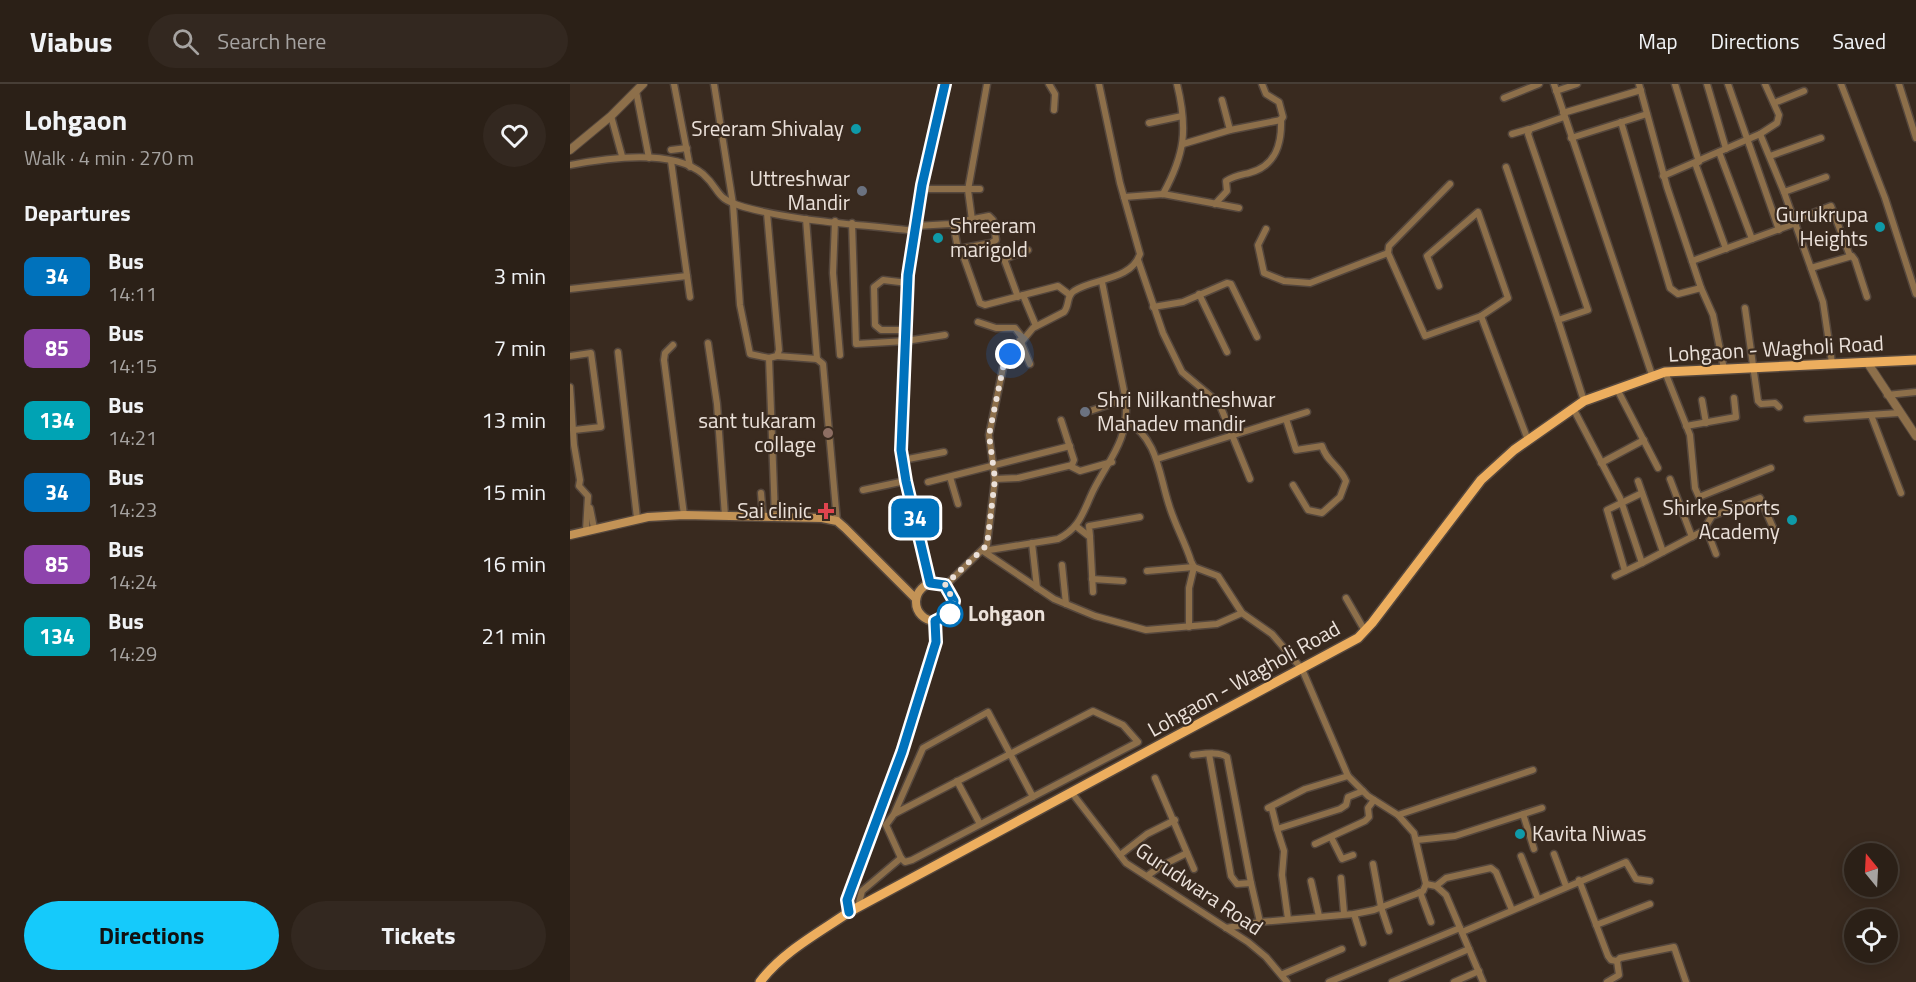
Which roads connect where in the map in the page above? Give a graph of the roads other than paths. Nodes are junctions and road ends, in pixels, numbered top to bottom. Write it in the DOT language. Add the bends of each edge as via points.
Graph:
graph roads {
  1 [pos="643,84"];
  2 [pos="674,84"];
  3 [pos="714,84"];
  4 [pos="945,84"];
  5 [pos="987,84"];
  6 [pos="1049,84"];
  7 [pos="1099,84"];
  8 [pos="1177,84"];
  9 [pos="1262,84"];
  10 [pos="1539,84"];
  11 [pos="1577,84"];
  12 [pos="1675,84"];
  13 [pos="1707,84"];
  14 [pos="1728,84"];
  15 [pos="1766,84"];
  16 [pos="1841,84"];
  17 [pos="1899,84"];
  18 [pos="1555,87"];
  19 [pos="1640,87"];
  20 [pos="636,91"];
  21 [pos="1804,91"];
  22 [pos="1504,98"];
  23 [pos="1222,100"];
  24 [pos="1774,103"];
  25 [pos="1054,110"];
  26 [pos="1647,114"];
  27 [pos="1564,115"];
  28 [pos="611,116"];
  29 [pos="1182,116"];
  30 [pos="1281,119"];
  31 [pos="1621,122"];
  32 [pos="1149,123"];
  33 [pos="1530,129"];
  34 [pos="1230,130"];
  35 [pos="1512,134"];
  36 [pos="1760,134"];
  37 [pos="1571,138"];
  38 [pos="1821,138"];
  39 [pos="1916,138"];
  40 [pos="1746,140"];
  41 [pos="1183,144"];
  42 [pos="687,148"];
  43 [pos="570,150"];
  44 [pos="671,150"];
  45 [pos="1723,151"];
  46 [pos="622,156"];
  47 [pos="1770,156"];
  48 [pos="649,158"];
  49 [pos="671,161"];
  50 [pos="1697,162"];
  51 [pos="570,165"];
  52 [pos="1506,167"];
  53 [pos="690,168"];
  54 [pos="1664,176"];
  55 [pos="1826,177"];
  56 [pos="1450,184"];
  57 [pos="921,189"];
  58 [pos="980,189"];
  59 [pos="968,190"];
  60 [pos="1784,192"];
  61 [pos="1163,194"];
  62 [pos="1124,196"];
  63 [pos="734,204"];
  64 [pos="1215,204"];
  65 [pos="1239,208"];
  66 [pos="767,213"];
  67 [pos="806,219"];
  68 [pos="972,219"];
  69 [pos="835,221"];
  70 [pos="1796,222"];
  71 [pos="852,223"];
  72 [pos="953,223"];
  73 [pos="915,228"];
  74 [pos="1266,229"];
  75 [pos="1779,230"];
  76 [pos="1752,239"];
  77 [pos="1000,248"];
  78 [pos="1726,249"];
  79 [pos="1028,250"];
  80 [pos="1389,252"];
  81 [pos="1850,256"];
  82 [pos="964,258"];
  83 [pos="1004,259"];
  84 [pos="1138,260"];
  85 [pos="1692,261"];
  86 [pos="1811,268"];
  87 [pos="687,276"];
  88 [pos="1102,282"];
  89 [pos="908,283"];
  90 [pos="1439,286"];
  91 [pos="1701,288"];
  92 [pos="570,289"];
  93 [pos="1199,294"];
  94 [pos="1916,294"];
  95 [pos="1070,295"];
  96 [pos="1020,296"];
  97 [pos="690,297"];
  98 [pos="1867,297"];
  99 [pos="1153,307"];
  100 [pos="1745,308"];
  101 [pos="1481,316"];
  102 [pos="1558,320"];
  103 [pos="978,322"];
  104 [pos="1036,326"];
  105 [pos="906,330"];
  106 [pos="945,334"];
  107 [pos="1257,337"];
  108 [pos="1021,339"];
  109 [pos="906,341"];
  110 [pos="708,342"];
  111 [pos="673,345"];
  112 [pos="618,352"];
  113 [pos="1227,352"];
  114 [pos="840,355"];
  115 [pos="570,356"];
  116 [pos="777,356"];
  117 [pos="769,358"];
  118 [pos="817,358"];
  119 [pos="1916,360"];
  120 [pos="1867,362"];
  121 [pos="1832,363"];
  122 [pos="1030,364"];
  123 [pos="1753,367"];
  124 [pos="1724,369"];
  125 [pos="1665,372"];
  126 [pos="1652,375"];
  127 [pos="570,387"];
  128 [pos="1617,388"];
  129 [pos="1916,392"];
  130 [pos="1886,395"];
  131 [pos="1734,398"];
  132 [pos="1126,399"];
  133 [pos="1702,400"];
  134 [pos="1584,401"];
  135 [pos="1779,407"];
  136 [pos="1573,408"];
  137 [pos="1090,411"];
  138 [pos="1307,412"];
  139 [pos="1899,413"];
  140 [pos="1871,415"];
  141 [pos="1286,419"];
  142 [pos="1061,420"];
  143 [pos="1807,420"];
  144 [pos="1127,421"];
  145 [pos="1706,423"];
  146 [pos="1686,426"];
  147 [pos="574,430"];
  148 [pos="1916,436"];
  149 [pos="1232,438"];
  150 [pos="1528,440"];
  151 [pos="1644,440"];
  152 [pos="1070,446"];
  153 [pos="945,452"];
  154 [pos="1157,459"];
  155 [pos="903,460"];
  156 [pos="1112,462"];
  157 [pos="1601,463"];
  158 [pos="1070,466"];
  159 [pos="993,467"];
  160 [pos="1659,468"];
  161 [pos="1771,468"];
  162 [pos="579,472"];
  163 [pos="570,474"];
  164 [pos="950,477"];
  165 [pos="995,479"];
  166 [pos="1250,479"];
  167 [pos="1670,479"];
  168 [pos="906,481"];
  169 [pos="1638,481"];
  170 [pos="928,482"];
  171 [pos="1293,485"];
  172 [pos="863,490"];
  173 [pos="1642,493"];
  174 [pos="1901,493"];
  175 [pos="762,494"];
  176 [pos="1621,502"];
  177 [pos="958,504"];
  178 [pos="684,515"];
  179 [pos="725,516"];
  180 [pos="763,517"];
  181 [pos="775,517"];
  182 [pos="1140,517"];
  183 [pos="637,518"];
  184 [pos="837,521"];
  185 [pos="1077,527"];
  186 [pos="1706,528"];
  187 [pos="590,529"];
  188 [pos="1774,532"];
  189 [pos="570,535"];
  190 [pos="1090,537"];
  191 [pos="1692,537"];
  192 [pos="1032,543"];
  193 [pos="983,551"];
  194 [pos="1663,552"];
  195 [pos="1716,554"];
  196 [pos="1642,563"];
  197 [pos="1062,565"];
  198 [pos="1194,567"];
  199 [pos="1147,571"];
  200 [pos="1625,571"];
  201 [pos="1615,576"];
  202 [pos="1092,579"];
  203 [pos="1123,581"];
  204 [pos="930,583"];
  205 [pos="945,585"];
  206 [pos="1037,588"];
  207 [pos="1092,592"];
  208 [pos="1346,598"];
  209 [pos="916,599"];
  210 [pos="1066,604"];
  211 [pos="1242,614"];
  212 [pos="935,621"];
  213 [pos="1189,627"];
  214 [pos="1365,631"];
  215 [pos="1302,669"];
  216 [pos="1010,754"];
  217 [pos="1209,754"];
  218 [pos="1193,755"];
  219 [pos="1533,770"];
  220 [pos="1348,776"];
  221 [pos="1155,778"];
  222 [pos="957,781"];
  223 [pos="1363,791"];
  224 [pos="1072,793"];
  225 [pos="1033,797"];
  226 [pos="1374,800"];
  227 [pos="1542,808"];
  228 [pos="894,814"];
  229 [pos="1523,814"];
  230 [pos="1398,815"];
  231 [pos="1175,819"];
  232 [pos="980,824"];
  233 [pos="1277,829"];
  234 [pos="1331,837"];
  235 [pos="1417,840"];
  236 [pos="1315,844"];
  237 [pos="1534,849"];
  238 [pos="1188,853"];
  239 [pos="1554,854"];
  240 [pos="1120,855"];
  241 [pos="1353,855"];
  242 [pos="1521,856"];
  243 [pos="901,858"];
  244 [pos="1373,864"];
  245 [pos="1194,869"];
  246 [pos="1147,876"];
  247 [pos="1341,878"];
  248 [pos="1579,880"];
  249 [pos="1311,881"];
  250 [pos="1650,881"];
  251 [pos="1251,883"];
  252 [pos="1426,884"];
  253 [pos="1436,886"];
  254 [pos="1566,886"];
  255 [pos="1420,892"];
  256 [pos="1538,899"];
  257 [pos="1650,904"];
  258 [pos="1381,907"];
  259 [pos="853,910"];
  260 [pos="1512,910"];
  261 [pos="1344,913"];
  262 [pos="1354,914"];
  263 [pos="1319,916"];
  264 [pos="1288,919"];
  265 [pos="1260,922"];
  266 [pos="1431,922"];
  267 [pos="1596,926"];
  268 [pos="1226,928"];
  269 [pos="1461,930"];
  270 [pos="1389,931"];
  271 [pos="1363,942"];
  272 [pos="1342,949"];
  273 [pos="1469,949"];
  274 [pos="1617,961"];
  275 [pos="1479,971"];
  276 [pos="1283,975"];
  277 [pos="760,982"];
  278 [pos="1287,982"];
  279 [pos="1329,982"];
  280 [pos="1392,982"];
  281 [pos="1454,982"];
  282 [pos="1483,982"];
  283 [pos="1607,982"];
  284 [pos="1686,982"];
  1 -- 20 [label="street"];
  2 -- 42 [label="street"];
  3 -- 63 [label="street"];
  4 -- 57 [label="street"];
  5 -- 59 [label="street"];
  6 -- 25 [label="street" via="1055,94"];
  7 -- 62 [label="street"];
  8 -- 29 [label="street"];
  9 -- 30 [label="street" via="1266,94 1280,102"];
  10 -- 22 [label="street"];
  11 -- 18 [label="street"];
  12 -- 50 [label="street"];
  13 -- 45 [label="street"];
  14 -- 40 [label="street"];
  15 -- 24 [label="street"];
  16 -- 94 [label="street" via="1885,198"];
  17 -- 39 [label="street"];
  18 -- 27 [label="street"];
  19 -- 26 [label="street"];
  19 -- 27 [label="street"];
  20 -- 28 [label="street"];
  20 -- 48 [label="street"];
  21 -- 24 [label="street"];
  23 -- 34 [label="street"];
  24 -- 36 [label="street" via="1779,119"];
  26 -- 31 [label="street"];
  26 -- 54 [label="street"];
  27 -- 33 [label="street"];
  27 -- 37 [label="street"];
  28 -- 43 [label="street"];
  28 -- 46 [label="street"];
  29 -- 32 [label="street"];
  29 -- 41 [label="street"];
  30 -- 34 [label="street"];
  30 -- 64 [label="street" via="1275,157 1252,172 1226,180 1227,191"];
  31 -- 37 [label="street"];
  31 -- 91 [label="street" via="1670,288 1678,294"];
  33 -- 35 [label="street"];
  33 -- 102 [label="street" via="1528,134 1588,310"];
  34 -- 41 [label="street"];
  36 -- 40 [label="street"];
  36 -- 47 [label="street"];
  37 -- 126 [label="street"];
  38 -- 47 [label="street"];
  40 -- 45 [label="street"];
  40 -- 75 [label="street"];
  41 -- 61 [label="street" via="1180,161"];
  42 -- 44 [label="street"];
  42 -- 53 [label="street"];
  45 -- 50 [label="street"];
  45 -- 76 [label="street"];
  46 -- 48 [label="street"];
  46 -- 51 [label="street"];
  47 -- 60 [label="street"];
  48 -- 49 [label="street"];
  49 -- 53 [label="street"];
  49 -- 87 [label="street"];
  50 -- 54 [label="street"];
  50 -- 78 [label="street"];
  52 -- 102 [label="street"];
  53 -- 63 [label="street" via="701,173 718,196"];
  54 -- 85 [label="street"];
  55 -- 60 [label="street"];
  56 -- 80 [label="street" via="1389,246"];
  57 -- 59 [label="street"];
  57 -- 73 [label="street"];
  58 -- 59 [label="street"];
  59 -- 68 [label="street"];
  60 -- 70 [label="street"];
  61 -- 62 [label="street"];
  61 -- 64 [label="street"];
  62 -- 84 [label="street" via="1139,249"];
  63 -- 66 [label="street"];
  63 -- 117 [label="street" via="746,346 750,354"];
  64 -- 65 [label="street"];
  66 -- 67 [label="street"];
  66 -- 116 [label="street"];
  67 -- 69 [label="street"];
  67 -- 118 [label="street"];
  68 -- 72 [label="street"];
  68 -- 72 [label="street" via="992,218 994,242 958,249"];
  69 -- 71 [label="street"];
  69 -- 114 [label="street" via="833,273"];
  70 -- 75 [label="street"];
  70 -- 81 [label="street" via="1831,207"];
  70 -- 86 [label="street"];
  71 -- 73 [label="street"];
  71 -- 109 [label="street" via="856,344"];
  72 -- 73 [label="street"];
  73 -- 89 [label="street"];
  74 -- 80 [label="street" via="1258,245 1264,273 1284,281 1310,283"];
  75 -- 76 [label="street"];
  76 -- 78 [label="street"];
  77 -- 83 [label="street"];
  78 -- 85 [label="street"];
  79 -- 83 [label="street"];
  80 -- 101 [label="street" via="1425,336"];
  81 -- 86 [label="street"];
  81 -- 98 [label="street" via="1855,260"];
  82 -- 96 [label="street" via="980,303"];
  83 -- 96 [label="street"];
  84 -- 88 [label="street"];
  84 -- 99 [label="street"];
  85 -- 91 [label="street"];
  86 -- 121 [label="street" via="1823,302"];
  87 -- 92 [label="street"];
  87 -- 97 [label="street"];
  88 -- 95 [label="street"];
  88 -- 132 [label="street"];
  89 -- 105 [label="street"];
  89 -- 105 [label="street" via="883,280 874,286 875,325 881,330"];
  90 -- 101 [label="street" via="1426,256 1478,212 1508,298"];
  91 -- 124 [label="street" via="1713,315"];
  93 -- 99 [label="street" via="1183,302"];
  93 -- 107 [label="street" via="1231,284"];
  93 -- 113 [label="street"];
  95 -- 96 [label="street" via="1058,286"];
  95 -- 104 [label="street" via="1064,312"];
  96 -- 104 [label="street"];
  99 -- 149 [label="street" via="1182,372 1219,403"];
  100 -- 123 [label="street"];
  101 -- 150 [label="street"];
  102 -- 134 [label="street"];
  103 -- 108 [label="street" via="996,328 1015,328"];
  104 -- 108 [label="street"];
  105 -- 109 [label="street"];
  106 -- 109 [label="street"];
  108 -- 122 [label="street"];
  108 -- 159 [label="street" via="1004,363 989,435"];
  109 -- 155 [label="street"];
  110 -- 179 [label="street"];
  111 -- 178 [label="street" via="664,360"];
  112 -- 183 [label="street"];
  115 -- 147 [label="street" via="591,353 601,427"];
  116 -- 117 [label="street"];
  116 -- 118 [label="street"];
  117 -- 181 [label="street"];
  118 -- 184 [label="street" via="824,364"];
  119 -- 120 [label="main road, Lohgaon - Wagholi Road"];
  120 -- 121 [label="main road, Lohgaon - Wagholi Road"];
  120 -- 130 [label="street"];
  121 -- 123 [label="main road, Lohgaon - Wagholi Road"];
  123 -- 124 [label="main road, Lohgaon - Wagholi Road"];
  123 -- 135 [label="street" via="1759,403 1775,403"];
  124 -- 125 [label="main road, Lohgaon - Wagholi Road"];
  125 -- 126 [label="main road, Lohgaon - Wagholi Road"];
  125 -- 146 [label="street"];
  126 -- 128 [label="main road, Lohgaon - Wagholi Road"];
  127 -- 147 [label="street"];
  128 -- 134 [label="main road, Lohgaon - Wagholi Road"];
  128 -- 151 [label="street"];
  129 -- 130 [label="street"];
  130 -- 139 [label="street"];
  131 -- 145 [label="street" via="1736,417"];
  132 -- 137 [label="street"];
  132 -- 144 [label="street"];
  133 -- 145 [label="street"];
  134 -- 136 [label="main road, Lohgaon - Wagholi Road"];
  136 -- 150 [label="main road, Lohgaon - Wagholi Road"];
  136 -- 157 [label="street"];
  138 -- 141 [label="street"];
  139 -- 140 [label="street"];
  139 -- 148 [label="street"];
  140 -- 143 [label="street"];
  140 -- 174 [label="street"];
  141 -- 149 [label="street"];
  141 -- 171 [label="street" via="1296,450 1322,446 1325,457 1346,481 1340,497 1322,513 1308,510"];
  142 -- 152 [label="street"];
  144 -- 154 [label="street" via="1141,432"];
  144 -- 156 [label="street"];
  145 -- 146 [label="street"];
  146 -- 161 [label="street" via="1699,497"];
  147 -- 162 [label="street"];
  149 -- 154 [label="street"];
  149 -- 166 [label="street"];
  150 -- 214 [label="main road, Lohgaon - Wagholi Road" via="1481,480"];
  151 -- 157 [label="street"];
  151 -- 160 [label="street"];
  152 -- 158 [label="street" via="1074,459"];
  152 -- 159 [label="street"];
  153 -- 155 [label="street"];
  154 -- 198 [label="street" via="1169,506"];
  155 -- 168 [label="street"];
  156 -- 158 [label="street" via="1080,471"];
  156 -- 185 [label="street"];
  157 -- 176 [label="street"];
  158 -- 165 [label="street"];
  159 -- 164 [label="street"];
  159 -- 165 [label="street"];
  162 -- 163 [label="street"];
  162 -- 187 [label="street" via="579,486 588,496"];
  164 -- 170 [label="street"];
  164 -- 177 [label="street"];
  165 -- 193 [label="street"];
  167 -- 191 [label="street"];
  168 -- 172 [label="street"];
  168 -- 204 [label="street"];
  169 -- 173 [label="street"];
  173 -- 176 [label="street"];
  173 -- 194 [label="street"];
  175 -- 180 [label="street"];
  176 -- 196 [label="street"];
  176 -- 200 [label="street" via="1607,510"];
  178 -- 179 [label="main road"];
  178 -- 183 [label="main road"];
  179 -- 180 [label="main road"];
  180 -- 181 [label="main road"];
  181 -- 184 [label="main road"];
  182 -- 190 [label="street" via="1089,526"];
  183 -- 187 [label="main road"];
  184 -- 209 [label="main road"];
  185 -- 190 [label="street"];
  185 -- 192 [label="street" via="1058,538"];
  186 -- 188 [label="street" via="1712,516 1760,498"];
  186 -- 191 [label="street"];
  186 -- 195 [label="street"];
  187 -- 189 [label="main road"];
  190 -- 202 [label="street"];
  191 -- 194 [label="street"];
  192 -- 193 [label="street"];
  192 -- 206 [label="street"];
  193 -- 205 [label="street"];
  193 -- 206 [label="street"];
  194 -- 196 [label="street"];
  196 -- 200 [label="street"];
  197 -- 210 [label="street"];
  198 -- 199 [label="street"];
  198 -- 211 [label="street" via="1218,576"];
  198 -- 213 [label="street"];
  200 -- 201 [label="street"];
  202 -- 203 [label="street"];
  202 -- 207 [label="street"];
  204 -- 205 [label="main road"];
  204 -- 209 [label="main road" via="921,588"];
  205 -- 212 [label="main road" via="953,595 954,607 947,617"];
  206 -- 210 [label="street"];
  208 -- 214 [label="street"];
  209 -- 212 [label="main road" via="923,617"];
  210 -- 213 [label="street" via="1146,630"];
  211 -- 213 [label="street" via="1217,624"];
  211 -- 215 [label="street" via="1272,634"];
  212 -- 259 [label="main road" via="936,642 902,752 847,900"];
  214 -- 215 [label="main road, Lohgaon - Wagholi Road" via="1343,648"];
  215 -- 220 [label="street"];
  215 -- 224 [label="main road, Lohgaon - Wagholi Road"];
  216 -- 222 [label="street"];
  216 -- 225 [label="street"];
  216 -- 225 [label="street" via="1093,711 1123,725 1138,742"];
  216 -- 228 [label="street" via="988,712 923,748"];
  217 -- 218 [label="street"];
  217 -- 251 [label="street" via="1227,757"];
  217 -- 251 [label="street" via="1231,876 1237,884"];
  219 -- 230 [label="street"];
  220 -- 223 [label="street"];
  220 -- 233 [label="street" via="1305,789 1270,809"];
  221 -- 231 [label="street"];
  222 -- 228 [label="street"];
  222 -- 232 [label="street"];
  223 -- 226 [label="street"];
  223 -- 233 [label="street" via="1348,797 1340,809"];
  224 -- 240 [label="street, Gurudwara Road"];
  224 -- 259 [label="main road, Lohgaon - Wagholi Road"];
  225 -- 232 [label="street"];
  226 -- 230 [label="street"];
  226 -- 234 [label="street" via="1367,819"];
  227 -- 229 [label="street"];
  228 -- 243 [label="street" via="886,825"];
  229 -- 235 [label="street" via="1455,836"];
  229 -- 237 [label="street"];
  230 -- 235 [label="street"];
  231 -- 238 [label="street"];
  231 -- 240 [label="street"];
  232 -- 243 [label="street" via="912,860 905,862"];
  233 -- 264 [label="street" via="1285,856 1282,875"];
  234 -- 236 [label="street"];
  234 -- 241 [label="street" via="1342,859"];
  235 -- 252 [label="street"];
  238 -- 245 [label="street"];
  238 -- 246 [label="street"];
  239 -- 254 [label="street"];
  240 -- 246 [label="street, Gurudwara Road"];
  242 -- 256 [label="street"];
  243 -- 259 [label="street" via="862,891"];
  244 -- 258 [label="street"];
  246 -- 268 [label="street, Gurudwara Road"];
  247 -- 261 [label="street"];
  248 -- 250 [label="street" via="1626,862 1636,879"];
  248 -- 254 [label="street"];
  248 -- 267 [label="street"];
  249 -- 263 [label="street"];
  251 -- 265 [label="street"];
  252 -- 253 [label="street"];
  252 -- 255 [label="street"];
  253 -- 260 [label="street" via="1446,878 1491,868"];
  253 -- 269 [label="street" via="1446,895"];
  254 -- 256 [label="street"];
  255 -- 258 [label="street"];
  255 -- 266 [label="street"];
  256 -- 260 [label="street"];
  257 -- 267 [label="street"];
  258 -- 262 [label="street"];
  258 -- 270 [label="street"];
  259 -- 277 [label="main road, Lohgaon - Wagholi Road" via="787,956"];
  260 -- 269 [label="street"];
  261 -- 262 [label="street"];
  261 -- 263 [label="street"];
  262 -- 271 [label="street"];
  263 -- 264 [label="street"];
  264 -- 265 [label="street"];
  265 -- 268 [label="street"];
  267 -- 274 [label="street" via="1608,956"];
  268 -- 276 [label="street, Gurudwara Road" via="1248,942"];
  269 -- 273 [label="street"];
  269 -- 279 [label="street"];
  272 -- 276 [label="street"];
  273 -- 275 [label="street"];
  273 -- 280 [label="street"];
  274 -- 283 [label="street" via="1619,975"];
  274 -- 284 [label="street" via="1674,947"];
  275 -- 281 [label="street"];
  275 -- 282 [label="street"];
  276 -- 278 [label="street, Gurudwara Road"];
}
